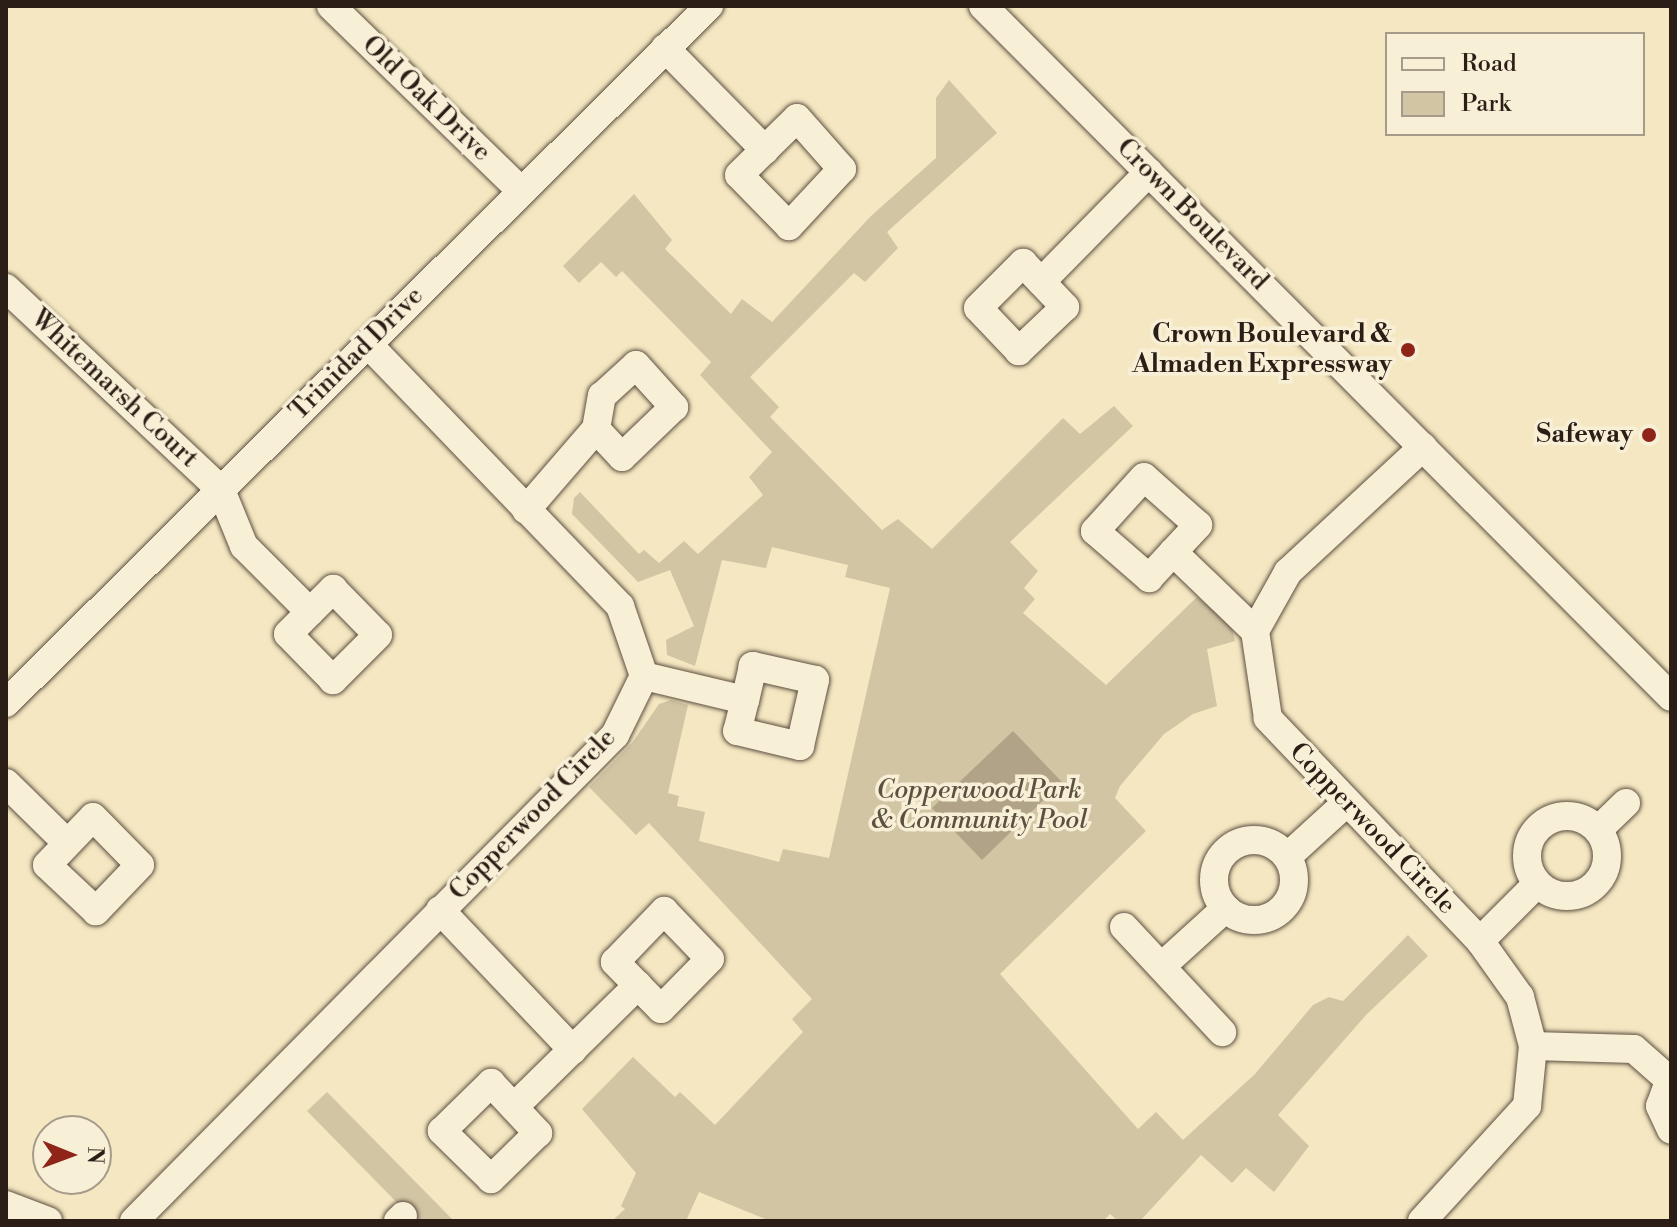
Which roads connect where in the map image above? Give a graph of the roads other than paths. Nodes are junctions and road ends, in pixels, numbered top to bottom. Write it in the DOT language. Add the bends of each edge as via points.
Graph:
graph roads {
  1 [pos="331,6"];
  2 [pos="709,6"];
  3 [pos="983,6"];
  4 [pos="665,48"];
  5 [pos="765,150"];
  6 [pos="1149,172"];
  7 [pos="521,191"];
  8 [pos="1041,282"];
  9 [pos="6,288"];
  10 [pos="368,344"];
  11 [pos="596,429"];
  12 [pos="1423,447"];
  13 [pos="221,490"];
  14 [pos="526,510"];
  15 [pos="1173,552"];
  16 [pos="310,612"];
  17 [pos="1255,631"];
  18 [pos="644,676"];
  19 [pos="1671,697"];
  20 [pos="745,700"];
  21 [pos="6,703"];
  22 [pos="6,783"];
  23 [pos="1626,803"];
  24 [pos="1345,804"];
  25 [pos="1598,830"];
  26 [pos="67,843"];
  27 [pos="1287,857"];
  28 [pos="1537,884"];
  29 [pos="1226,908"];
  30 [pos="440,910"];
  31 [pos="1124,927"];
  32 [pos="1480,941"];
  33 [pos="1162,966"];
  34 [pos="638,985"];
  35 [pos="1222,1032"];
  36 [pos="1533,1046"];
  37 [pos="573,1050"];
  38 [pos="1670,1077"];
  39 [pos="514,1107"];
  40 [pos="1671,1130"];
  41 [pos="6,1205"];
  42 [pos="48,1221"];
  43 [pos="134,1221"];
  44 [pos="1422,1221"];
  1 -- 7 [label="street, Old Oak Drive"];
  2 -- 4 [label="street, Trinidad Drive"];
  3 -- 6 [label="street, Crown Boulevard"];
  4 -- 5 [label="street"];
  4 -- 7 [label="street, Trinidad Drive"];
  6 -- 8 [label="street"];
  6 -- 12 [label="street, Crown Boulevard"];
  7 -- 10 [label="street, Trinidad Drive"];
  9 -- 13 [label="street, Whitemarsh Court"];
  10 -- 13 [label="street, Trinidad Drive"];
  10 -- 14 [label="street"];
  11 -- 14 [label="street"];
  12 -- 17 [label="street" via="1288,572"];
  12 -- 19 [label="street, Crown Boulevard"];
  13 -- 16 [label="street" via="244,546"];
  13 -- 21 [label="street, Trinidad Drive"];
  14 -- 18 [label="street" via="620,606"];
  15 -- 17 [label="street"];
  17 -- 24 [label="street, Copperwood Circle" via="1268,718"];
  18 -- 20 [label="street"];
  18 -- 30 [label="street, Copperwood Circle" via="615,735"];
  22 -- 26 [label="street"];
  23 -- 25 [label="street"];
  24 -- 27 [label="street"];
  24 -- 32 [label="street, Copperwood Circle"];
  25 -- 28 [label="street" via="1608,855 1599,882 1576,896 1562,897"];
  25 -- 28 [label="street" via="1588,821 1564,816 1540,826 1527,861"];
  27 -- 29 [label="street" via="1294,882 1285,906 1274,915 1249,920"];
  27 -- 29 [label="street" via="1266,842 1229,849 1215,872"];
  28 -- 32 [label="street"];
  29 -- 33 [label="street"];
  30 -- 37 [label="street"];
  30 -- 43 [label="street, Copperwood Circle"];
  31 -- 33 [label="street"];
  32 -- 36 [label="street, Copperwood Circle" via="1520,997"];
  33 -- 35 [label="street"];
  34 -- 37 [label="street"];
  36 -- 38 [label="street" via="1634,1049"];
  36 -- 44 [label="street, Copperwood Circle" via="1527,1106"];
  37 -- 39 [label="street"];
  38 -- 40 [label="street" via="1660,1106"];
  41 -- 42 [label="street"];
}
